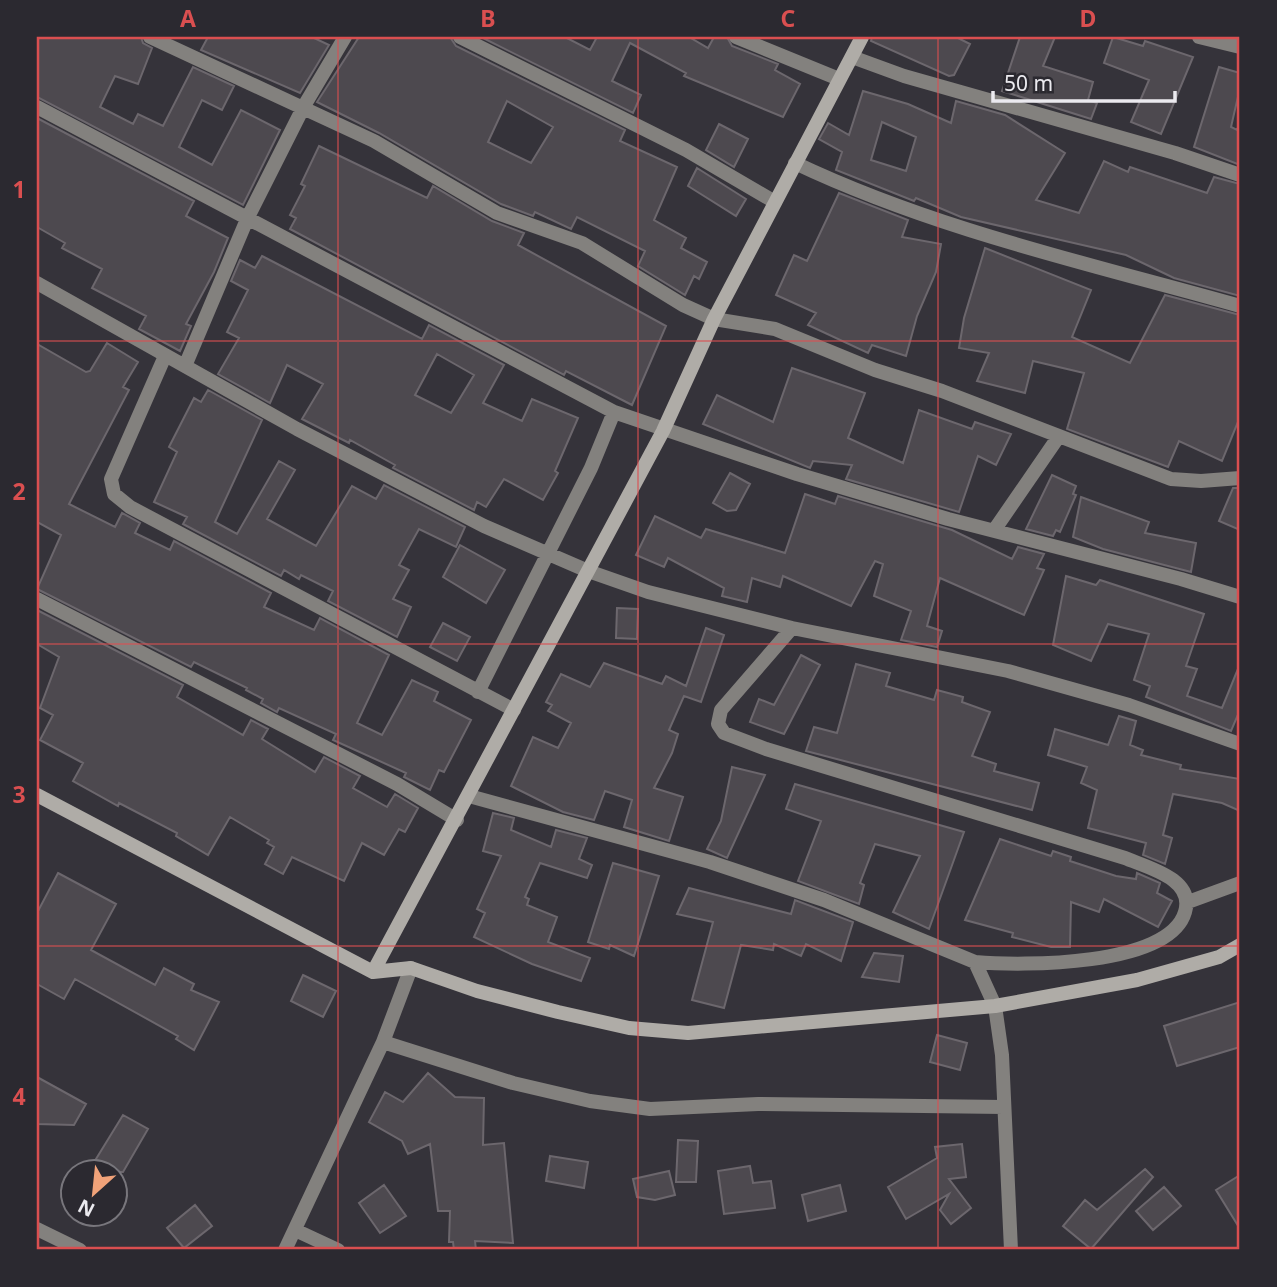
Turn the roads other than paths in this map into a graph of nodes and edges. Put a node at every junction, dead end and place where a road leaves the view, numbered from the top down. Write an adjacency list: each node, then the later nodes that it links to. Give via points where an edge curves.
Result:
1 (150, 37): 10 (street)
2 (345, 37): 10 (street)
3 (460, 37): 14 (street, via 686,150)
4 (736, 37): 9 (street)
5 (862, 37): 8 (street)
6 (1199, 37): 7 (street)
7 (1240, 47)
8 (852, 57): 9 (street); 13 (street)
9 (839, 79): 12 (street)
10 (304, 106): 15 (street); 18 (street, via 497,212 582,243 682,305)
11 (37, 107): 15 (street)
12 (795, 163): 14 (street); 17 (street, via 870,197 987,235)
13 (1240, 175)
14 (775, 202): 18 (street)
15 (248, 217): 20 (street); 21 (street)
16 (37, 283): 19 (street)
17 (1240, 306)
18 (714, 319): 22 (street); 23 (street, via 775,329)
19 (165, 356): 20 (street); 31 (street, via 111,479 114,494 130,507)
20 (185, 366): 26 (street, via 297,429)
21 (614, 412): 22 (street); 26 (street, via 591,468)
22 (663, 431): 25 (street, via 948,519); 27 (street)
23 (1059, 436): 24 (street, via 1171,479); 25 (street)
24 (1240, 478)
25 (995, 529): 28 (street)
26 (545, 555): 27 (street); 31 (street)
27 (588, 571): 30 (street, via 648,592); 32 (street)
28 (1240, 597)
29 (37, 598): 36 (street, via 397,784)
30 (792, 628): 33 (street, via 1008,671 1129,705); 38 (street, via 721,710 718,724 724,733 766,750 1125,858 1174,881 1184,888)
31 (478, 692): 32 (street)
32 (514, 710): 35 (street)
33 (1240, 744)
34 (37, 795): 42 (street)
35 (469, 796): 36 (street); 40 (street, via 710,862 824,900)
36 (457, 820): 42 (street)
37 (1240, 884): 38 (street)
38 (1188, 902): 40 (street, via 1183,919 1161,939 1128,953 1069,963)
39 (1240, 944): 43 (street, via 1219,957 1137,980)
40 (975, 962): 43 (street)
41 (411, 968): 42 (street); 43 (street, via 558,1012 629,1028 688,1033); 44 (street)
42 (373, 972)
43 (995, 1006): 45 (street)
44 (383, 1042): 45 (street, via 513,1083 650,1109 758,1104); 47 (street)
45 (1004, 1107): 51 (street)
46 (37, 1228): 48 (street)
47 (295, 1230): 49 (street); 50 (street)
48 (80, 1250)
49 (285, 1250)
50 (338, 1250)
51 (1011, 1250)

